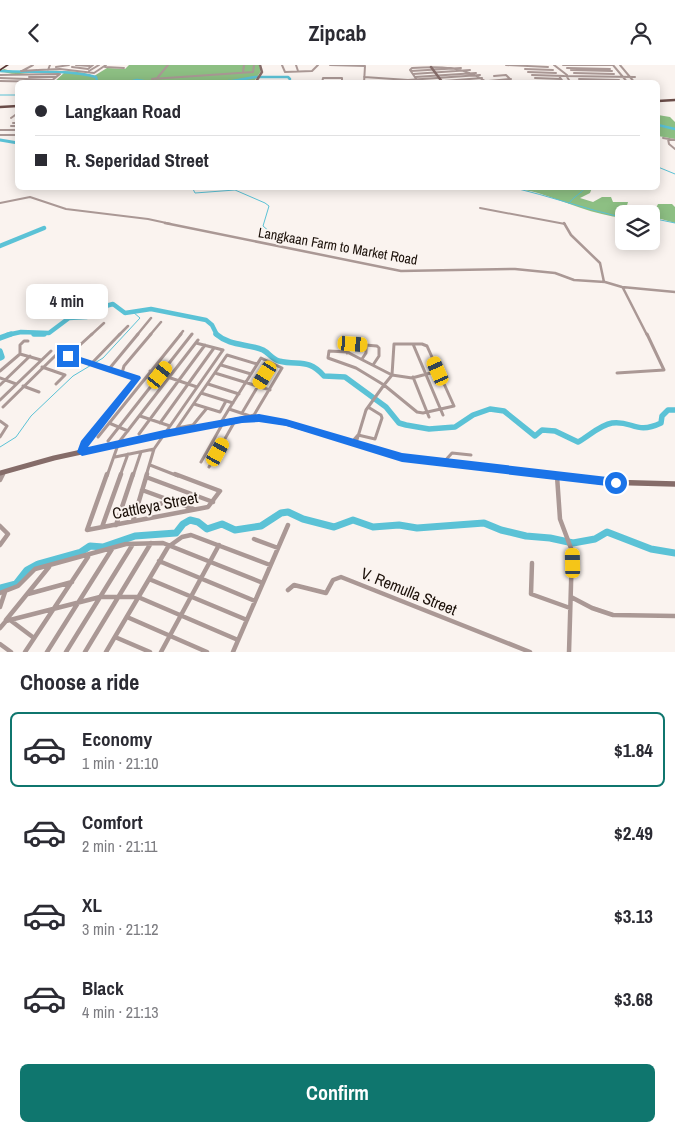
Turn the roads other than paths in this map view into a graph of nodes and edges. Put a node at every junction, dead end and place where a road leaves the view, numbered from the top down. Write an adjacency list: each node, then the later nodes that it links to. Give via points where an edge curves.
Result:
1 (32, 65): 38 (street); 38 (street, via 22,71)
2 (50, 65): 39 (street)
3 (62, 65): 4 (street); 29 (street)
4 (69, 65)
5 (76, 65): 25 (street); 30 (street)
6 (99, 65): 47 (street)
7 (118, 65): 31 (street)
8 (168, 65): 91 (street)
9 (244, 65): 48 (street)
10 (254, 65): 48 (street, via 254,72)
11 (261, 65): 92 (street, via 264,70)
12 (282, 65): 43 (street, via 285,72)
13 (296, 65): 43 (street)
14 (318, 65): 43 (street, via 312,71)
15 (330, 65): 16 (street)
16 (365, 65): 73 (street)
17 (456, 65): 34 (street); 44 (street)
18 (506, 65): 28 (street)
19 (545, 65): 33 (street)
20 (554, 65): 66 (street)
21 (562, 65): 22 (street); 35 (street)
22 (606, 65): 23 (street); 45 (street)
23 (612, 65): 76 (street)
24 (620, 65): 77 (street)
25 (92, 66): 30 (street, via 88,69)
26 (105, 66): 27 (street); 47 (street, via 96,73)
27 (111, 66): 31 (street)
28 (521, 66): 33 (street); 37 (street)
29 (56, 67): 36 (street); 39 (street)
30 (72, 67): 36 (street)
31 (116, 67): 32 (street)
32 (124, 67)
33 (548, 67): 41 (street)
34 (464, 68): 40 (street); 44 (street)
35 (567, 68): 42 (street); 45 (street)
36 (68, 69): 47 (street)
37 (525, 69): 41 (street); 49 (street)
38 (37, 70): 39 (street)
39 (48, 70)
40 (473, 70): 44 (street); 52 (street)
41 (553, 70): 53 (street)
42 (571, 70): 45 (street); 54 (street)
43 (298, 71)
44 (434, 71): 52 (street); 56 (street); 56 (street, via 412,70); 74 (street); 98 (street)
45 (612, 71): 54 (street); 75 (street)
46 (2, 72): 57 (street); 79 (street); 89 (street)
47 (87, 72)
48 (243, 72): 91 (street)
49 (528, 72): 53 (street); 64 (street)
50 (7, 73): 57 (street)
51 (52, 73): 55 (street); 70 (street); 71 (street); 72 (street, via 59,73)
52 (477, 73): 63 (street)
53 (556, 73): 65 (street)
54 (574, 73): 67 (street)
55 (44, 74): 62 (street); 69 (street)
56 (413, 74): 74 (street)
57 (5, 75): 58 (street)
58 (10, 75): 59 (street); 79 (street)
59 (15, 75): 60 (street); 81 (street)
60 (20, 75): 61 (street); 82 (street)
61 (25, 75): 62 (street); 83 (street)
62 (32, 75): 68 (street)
63 (480, 75): 80 (street); 99 (street)
64 (532, 75): 65 (street); 86 (street)
65 (559, 76): 66 (street); 87 (street)
66 (568, 76): 67 (street); 102 (street)
67 (577, 76): 75 (street); 88 (street)
68 (29, 77): 69 (street); 84 (street)
69 (40, 77): 70 (street)
70 (45, 77): 71 (street)
71 (50, 77): 72 (street)
72 (56, 77): 90 (street)
73 (364, 77): 85 (street)
74 (415, 77): 97 (street)
75 (616, 77): 76 (street); 104 (street)
76 (624, 77): 77 (street); 105 (street)
77 (631, 77): 78 (street); 106 (street)
78 (635, 77)
79 (5, 78): 81 (street)
80 (482, 78): 100 (street)
81 (10, 79): 82 (street)
82 (15, 79): 83 (street)
83 (20, 79): 84 (street)
84 (26, 79): 90 (street)
85 (382, 79): 95 (street)
86 (535, 79): 87 (street)
87 (561, 79)
88 (579, 79): 103 (street)
89 (22, 80)
90 (53, 80)
91 (154, 80)
92 (258, 80)
93 (323, 80): 94 (street)
94 (342, 80)
95 (390, 80)
96 (408, 80): 97 (street)
97 (417, 80)
98 (441, 80)
99 (448, 80)
100 (455, 80)
101 (498, 80): 101 (street, via 504,80 511,79 506,75 494,76)
102 (570, 80)
103 (599, 80)
104 (618, 80)
105 (626, 80)
106 (633, 80)
107 (660, 101): 108 (main road)
108 (675, 101)
109 (15, 105): 110 (main road)
110 (0, 107)
111 (15, 126): 112 (street)
112 (11, 127)
113 (0, 130): 114 (street)
114 (15, 131)
115 (0, 135): 116 (street)
116 (15, 135)
117 (663, 138): 118 (street)
118 (668, 140): 119 (street); 120 (street)
119 (674, 141): 120 (street)
120 (675, 148)
121 (0, 203): 123 (street, Langkaan Farm to Market Road, via 30,197 71,210 148,219 401,271 515,269)
122 (480, 208): 123 (street, via 564,223 570,235 599,262)
123 (605, 282): 124 (street, Langkaan Farm to Market Road)
124 (622, 287): 125 (street, Langkaan Farm to Market Road); 156 (street, via 664,370)
125 (675, 292)
126 (151, 318): 150 (street)
127 (161, 322): 154 (street, via 124,366)
128 (104, 323): 141 (street)
129 (128, 326): 144 (street)
130 (183, 331): 152 (street)
131 (192, 334): 159 (street)
132 (28, 341): 139 (street, via 20,345)
133 (412, 344): 153 (street, via 426,346); 158 (street); 160 (street, via 393,345)
134 (205, 345): 136 (street); 161 (street, via 197,341); 165 (street)
135 (366, 345): 138 (street, via 353,344); 142 (street); 148 (street, via 380,348 379,358)
136 (214, 347): 166 (street); 174 (street, via 223,350)
137 (51, 351): 143 (street)
138 (347, 353): 142 (street); 173 (street, via 330,350 328,357 356,368)
139 (20, 354): 140 (street); 151 (street)
140 (30, 356): 143 (street); 164 (street)
141 (68, 356): 144 (street); 149 (street, via 57,354)
142 (362, 359): 148 (street)
143 (41, 360): 168 (street)
144 (92, 363): 150 (street)
145 (257, 364): 146 (street, via 261,358); 147 (street, via 227,355); 157 (street)
146 (271, 364): 175 (street); 176 (street, via 282,368)
147 (221, 365): 155 (street); 157 (street)
148 (373, 365): 160 (street)
149 (42, 367): 169 (street, via 65,375); 172 (street)
150 (109, 369): 154 (street)
151 (0, 371)
152 (150, 371): 159 (street); 197 (street)
153 (438, 371): 158 (street); 188 (street, via 454,407)
154 (122, 373): 212 (street, via 137,379 84,444)
155 (215, 373): 167 (street); 170 (street)
156 (617, 373)
157 (251, 374): 167 (street)
158 (426, 374): 162 (street); 188 (street)
159 (160, 375): 161 (street); 200 (street)
160 (392, 375): 162 (street); 173 (street)
161 (169, 377): 165 (street); 192 (street)
162 (413, 377): 189 (street)
163 (0, 378): 164 (street)
164 (5, 380): 168 (street); 171 (street)
165 (178, 381): 166 (street); 194 (street)
166 (188, 383): 174 (street); 198 (street)
167 (246, 383): 175 (street); 179 (street)
168 (16, 384): 180 (street)
169 (56, 384)
170 (208, 384): 178 (street); 179 (street)
171 (0, 385)
172 (23, 386): 177 (street); 184 (street)
173 (385, 386): 185 (street); 189 (street, via 415,411)
174 (198, 387): 201 (street)
175 (258, 387): 176 (street); 190 (street)
176 (270, 390): 190 (street, via 254,415)
177 (39, 393)
178 (201, 393): 181 (street); 183 (street)
179 (239, 394): 182 (street)
180 (0, 400)
181 (226, 401): 182 (street); 186 (street, via 220,412)
182 (233, 403): 187 (street)
183 (194, 404): 186 (street); 186 (street, via 177,428 193,425)
184 (2, 407)
185 (368, 407): 205 (street); 205 (street, via 381,415 380,427 374,439)
186 (207, 408)
187 (229, 409): 190 (street); 199 (street)
188 (441, 409): 189 (street); 191 (street)
189 (427, 412): 193 (street)
190 (242, 413)
191 (443, 415)
192 (140, 416): 194 (street); 202 (street)
193 (429, 417)
194 (150, 419): 198 (street); 203 (street)
195 (0, 421): 206 (street, via 7,426)
196 (235, 421): 199 (street); 209 (street, via 259,418); 220 (street)
197 (109, 423): 200 (street); 207 (street)
198 (160, 423): 201 (street)
199 (222, 424): 204 (street); 217 (street)
200 (119, 427): 202 (street); 208 (street)
201 (170, 427): 204 (street)
202 (128, 431): 210 (street)
203 (139, 434)
204 (164, 434): 210 (street); 211 (street)
205 (358, 435): 209 (street)
206 (0, 437)
207 (98, 437)
208 (108, 441)
209 (354, 442): 218 (street, via 402,457)
210 (118, 444): 212 (street); 216 (street)
211 (154, 449): 213 (street); 219 (street)
212 (82, 452): 221 (street)
213 (141, 452): 214 (street); 232 (street)
214 (128, 454): 216 (street); 235 (street)
215 (471, 455): 218 (street, via 452,453)
216 (115, 457): 235 (street, Cattleya Street, via 87,530)
217 (201, 461)
218 (443, 463): 222 (street)
219 (150, 465): 223 (street); 228 (street, Cattleya Street, via 220,491)
220 (209, 467)
221 (2, 473): 224 (street)
222 (557, 476): 225 (street); 261 (street, via 560,519 571,547)
223 (146, 477): 226 (street); 228 (street)
224 (0, 480)
225 (675, 484)
226 (142, 490): 227 (street); 229 (street)
227 (174, 501): 229 (street); 230 (street)
228 (214, 502): 230 (street, Cattleya Street, via 208,507)
229 (136, 509): 231 (street)
230 (195, 509): 231 (street, Cattleya Street)
231 (133, 521): 232 (street, Cattleya Street)
232 (116, 525): 235 (street, Cattleya Street)
233 (288, 525): 243 (street)
234 (0, 526): 239 (street, via 8,534)
235 (102, 528)
236 (254, 539): 243 (street)
237 (133, 543): 238 (street); 242 (street); 258 (street)
238 (151, 543): 240 (street); 257 (street)
239 (0, 545)
240 (170, 545): 241 (street, via 191,535); 245 (street); 246 (street)
241 (219, 545): 246 (street); 248 (street)
242 (113, 548): 244 (street); 263 (street)
243 (278, 548): 248 (street)
244 (89, 555): 249 (street); 252 (street)
245 (159, 561): 250 (street); 251 (street)
246 (210, 561): 251 (street); 253 (street)
247 (532, 563): 265 (street, via 531,594)
248 (270, 565): 253 (street)
249 (49, 566): 255 (street, via 34,569 18,586); 256 (street)
250 (149, 579): 259 (street); 260 (street)
251 (201, 579): 260 (street); 262 (street)
252 (72, 582): 256 (street); 266 (street)
253 (263, 583): 262 (street)
254 (288, 590): 288 (street, V. Remulla Street, via 294,585 322,594 326,593 333,580 341,577)
255 (3, 593): 264 (street)
256 (27, 594): 271 (street)
257 (120, 596): 258 (street); 259 (street); 282 (street)
258 (100, 597): 263 (street); 281 (street)
259 (138, 597): 267 (street); 269 (street)
260 (192, 597): 267 (street); 270 (street)
261 (571, 597): 265 (street); 268 (street, via 613,615)
262 (255, 601): 270 (street)
263 (78, 603): 266 (street); 280 (street)
264 (0, 607)
265 (570, 608): 289 (street)
266 (54, 609): 271 (street); 275 (street)
267 (182, 616): 273 (street); 276 (street)
268 (675, 616)
269 (127, 617): 273 (street); 274 (street)
270 (247, 620): 276 (street)
271 (8, 621): 272 (street); 275 (street)
272 (0, 628)
273 (171, 635): 285 (street); 286 (street)
274 (115, 637): 283 (street); 284 (street)
275 (34, 638): 279 (street)
276 (238, 640): 287 (street)
277 (0, 644): 278 (street)
278 (10, 652)
279 (25, 652)
280 (46, 652)
281 (66, 652)
282 (85, 652)
283 (106, 652)
284 (150, 652)
285 (161, 652)
286 (207, 652)
287 (233, 652)
288 (530, 652)
289 (569, 652)

